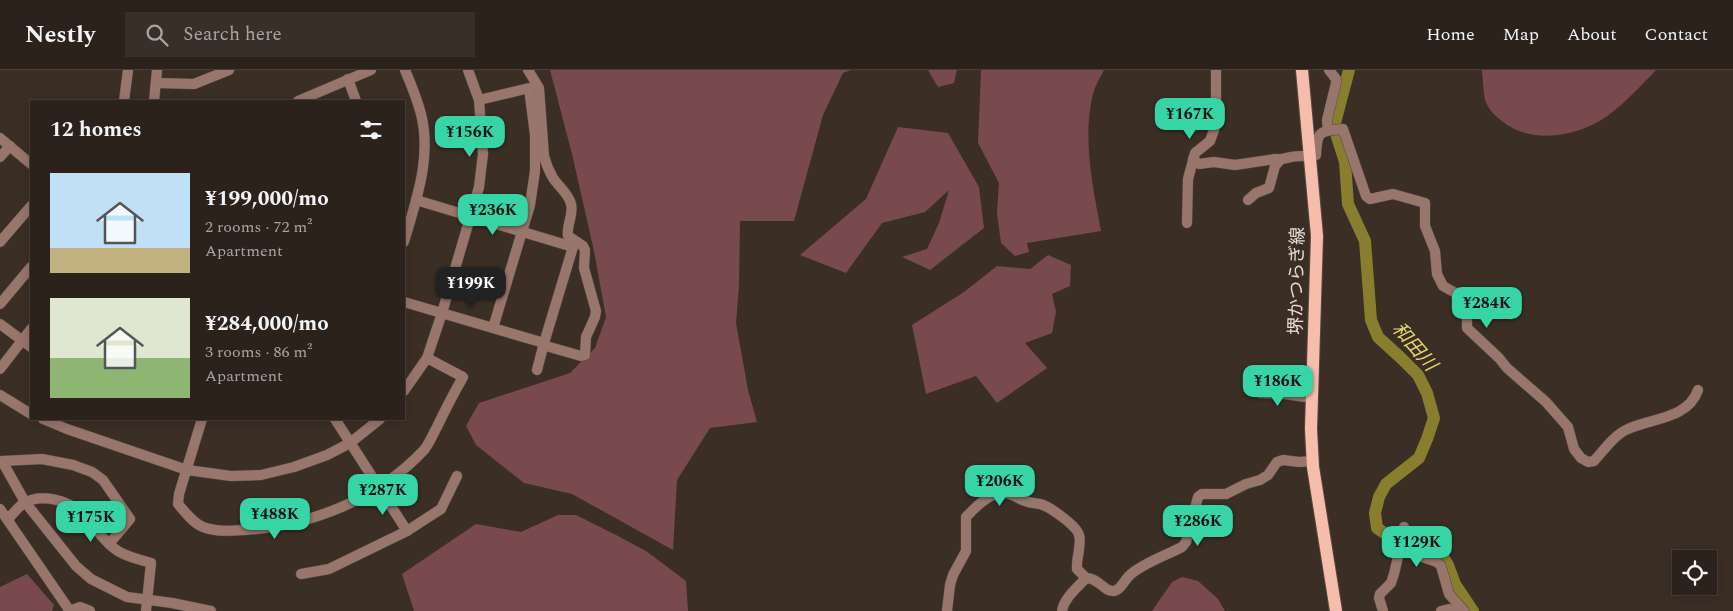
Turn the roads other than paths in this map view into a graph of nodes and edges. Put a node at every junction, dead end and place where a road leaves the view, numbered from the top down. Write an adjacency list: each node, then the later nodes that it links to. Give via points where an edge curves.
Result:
1 (128, 70): 13 (street)
2 (157, 70): 12 (street)
3 (229, 70): 12 (street, via 194,84)
4 (370, 70): 11 (street)
5 (405, 70): 26 (street, via 421,114 425,139)
6 (468, 70): 17 (street)
7 (528, 70): 40 (street, via 539,88 546,165 570,199 568,236 585,250 584,268 596,311 586,337 585,355)
8 (1216, 70): 23 (street, via 1213,137)
9 (1302, 70): 21 (main road, 堺かつらぎ線)
10 (1329, 70): 18 (street, via 1336,83)
11 (348, 80): 15 (street); 16 (street)
12 (156, 83): 14 (street)
13 (124, 100)
14 (154, 100)
15 (300, 100)
16 (356, 100)
17 (479, 100): 29 (street, via 483,154); 31 (street, via 529,88 536,135 535,170)
18 (1328, 130): 21 (street, via 1317,138 1316,155); 47 (street, via 1343,129 1366,196 1370,199 1393,194 1425,203 1425,226 1435,251 1437,274 1443,286 1464,300 1467,328 1541,397 1568,427 1570,440 1581,458 1594,461 1629,428 1679,412 1691,404)
19 (0, 138): 20 (street)
20 (10, 146): 22 (street); 25 (street)
21 (1310, 156): 24 (street); 49 (main road, 堺かつらぎ線, via 1316,236)
22 (0, 157)
23 (1193, 158): 24 (street, via 1199,164 1235,165); 30 (street, via 1188,179)
24 (1280, 160): 27 (street, via 1274,166 1269,188)
25 (30, 163)
26 (416, 200): 29 (street); 32 (street)
27 (1248, 200)
28 (30, 207): 33 (street)
29 (471, 217): 31 (street); 37 (street)
30 (1187, 223)
31 (522, 231): 39 (street); 40 (street, via 573,247)
32 (405, 238)
33 (0, 242)
34 (30, 268): 36 (street)
35 (405, 302): 37 (street)
36 (0, 304)
37 (442, 313): 39 (street); 42 (street)
38 (0, 324): 41 (street)
39 (493, 328): 40 (street)
40 (544, 343): 44 (street)
41 (27, 345): 43 (street)
42 (426, 358): 45 (street); 59 (street, via 463,376 425,448)
43 (0, 369)
44 (538, 370)
45 (405, 390)
46 (1255, 390): 49 (street)
47 (1698, 390)
48 (0, 395): 50 (street)
49 (1312, 398): 56 (main road, 堺かつらぎ線)
50 (30, 413)
51 (45, 420): 57 (street)
52 (202, 420): 57 (street)
53 (336, 420): 55 (street)
54 (379, 420): 55 (street)
55 (350, 442): 57 (street, via 327,455 260,475 231,476); 59 (street)
56 (1312, 461): 68 (street, via 1283,460 1260,480 1226,494 1202,494 1198,497 1182,547 1139,568 1118,589 1107,589 1092,578); 75 (main road, 堺かつらぎ線)
57 (187, 470): 59 (street, via 178,504 202,527 224,531 300,522)
58 (457, 476): 64 (street, via 441,509)
59 (380, 488): 64 (street)
60 (25, 502): 62 (street); 65 (street, via 52,498 68,503 82,513); 65 (street, via 2,462 42,458 92,472 103,480 130,519); 69 (street, via 76,566 91,579)
61 (0, 509): 62 (street)
62 (8, 519): 70 (street)
63 (1404, 527): 66 (street, via 1396,548)
64 (407, 531): 67 (street, via 329,569)
65 (109, 544): 69 (street, via 126,556 150,563)
66 (1400, 548): 76 (street, via 1391,583 1380,594); 79 (street, via 1437,562 1449,594)
67 (301, 574)
68 (1086, 578): 73 (street, via 1077,569 1080,535 1076,529 1041,504 1004,493 985,499 966,517 966,552 950,584); 74 (street, via 1063,604)
69 (147, 606): 72 (street, via 172,603)
70 (70, 611): 71 (street, via 80,607)
71 (90, 611)
72 (211, 611)
73 (947, 611)
74 (1062, 611)
75 (1336, 611)
76 (1383, 611)
77 (1441, 611): 78 (street)
78 (1453, 611)
79 (1464, 611)

